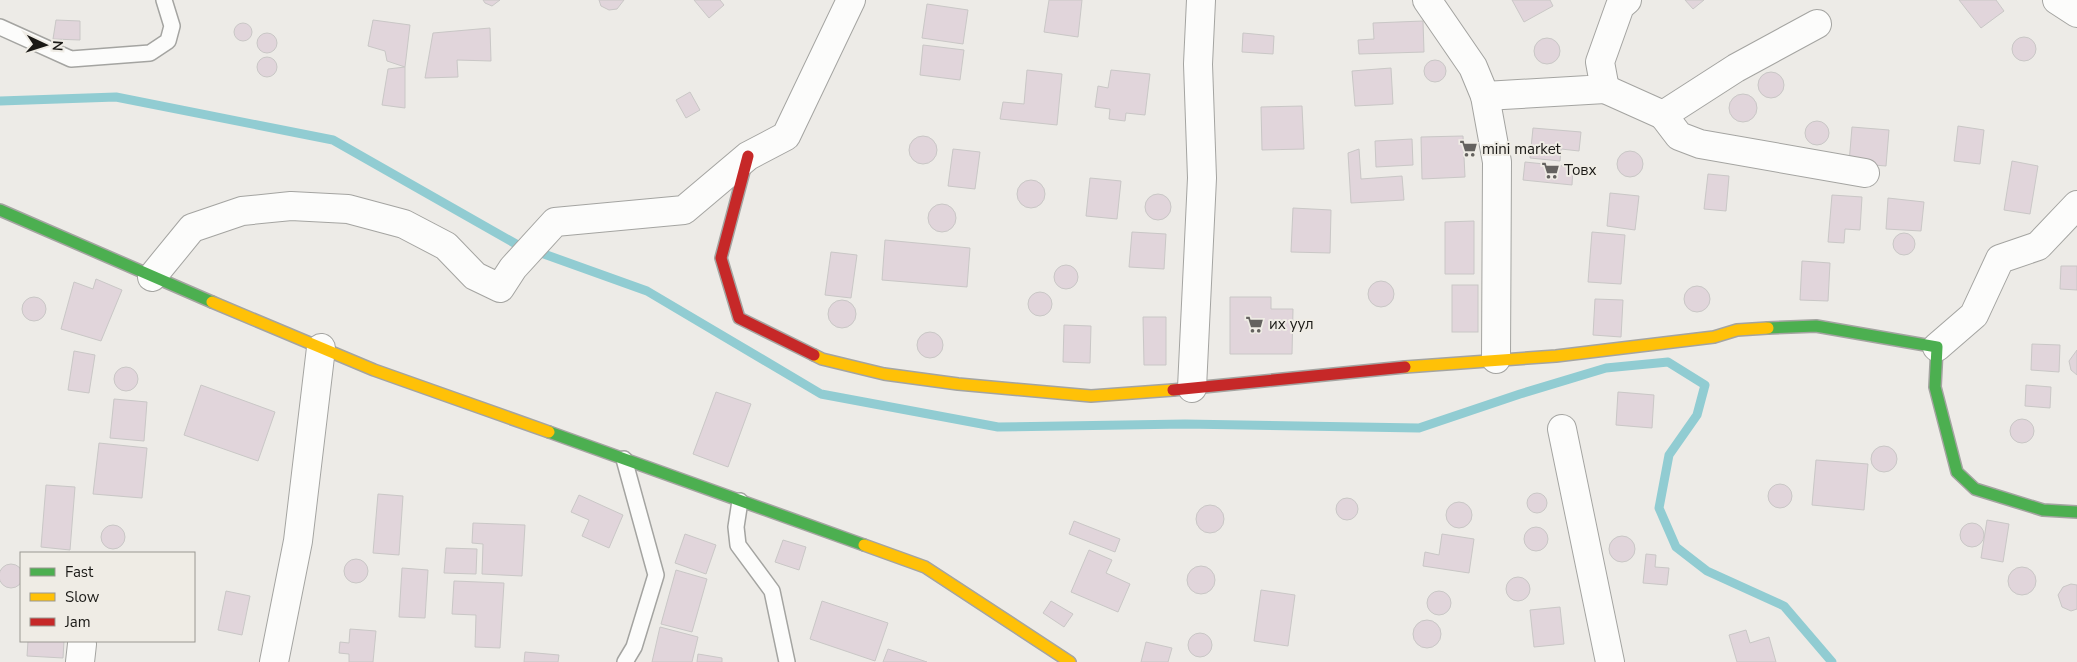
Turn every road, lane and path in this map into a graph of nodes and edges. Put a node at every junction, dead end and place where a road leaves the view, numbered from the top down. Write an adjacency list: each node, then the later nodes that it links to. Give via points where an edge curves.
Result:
1 (164, 0): 9 (lane, via 172,26 168,41 150,53 71,59)
2 (852, 0): 13 (street, via 786,136)
3 (1201, 0): 21 (street, via 1198,64 1202,178)
4 (1427, 0): 11 (street, via 1473,67)
5 (1627, 0): 10 (street, via 1620,6 1600,62)
6 (2057, 0): 7 (street)
7 (2077, 13)
8 (1817, 24): 12 (street, via 1736,68)
9 (0, 26)
10 (1605, 89): 11 (street); 12 (street)
11 (1484, 96): 20 (street, via 1496,162)
12 (1663, 115): 14 (street, via 1679,136 1700,144)
13 (748, 156): 17 (street, via 684,210 554,222 513,268 500,288 475,276 446,246 404,224 348,209 291,206 242,211 192,228); 21 (street, via 721,258 739,318 822,359 884,374 1091,396)
14 (1865, 173)
15 (2077, 205): 19 (street, via 2038,246 2000,259 1974,315)
16 (0, 210): 17 (street)
17 (152, 277): 18 (street)
18 (321, 348): 23 (street); 26 (street, via 298,541)
19 (1938, 348): 20 (street, via 1816,326 1737,330 1714,337 1565,355); 25 (street, via 1935,386 1957,472 1975,488 2043,510)
20 (1496, 359): 21 (street)
21 (1192, 388)
22 (1562, 429): 30 (street)
23 (624, 459): 24 (street); 27 (lane, via 656,575 634,647)
24 (740, 501): 28 (lane, via 736,527 738,545 772,591); 29 (street, via 924,568)
25 (2077, 512)
26 (274, 662)
27 (625, 662)
28 (787, 662)
29 (1070, 662)
30 (1610, 662)

